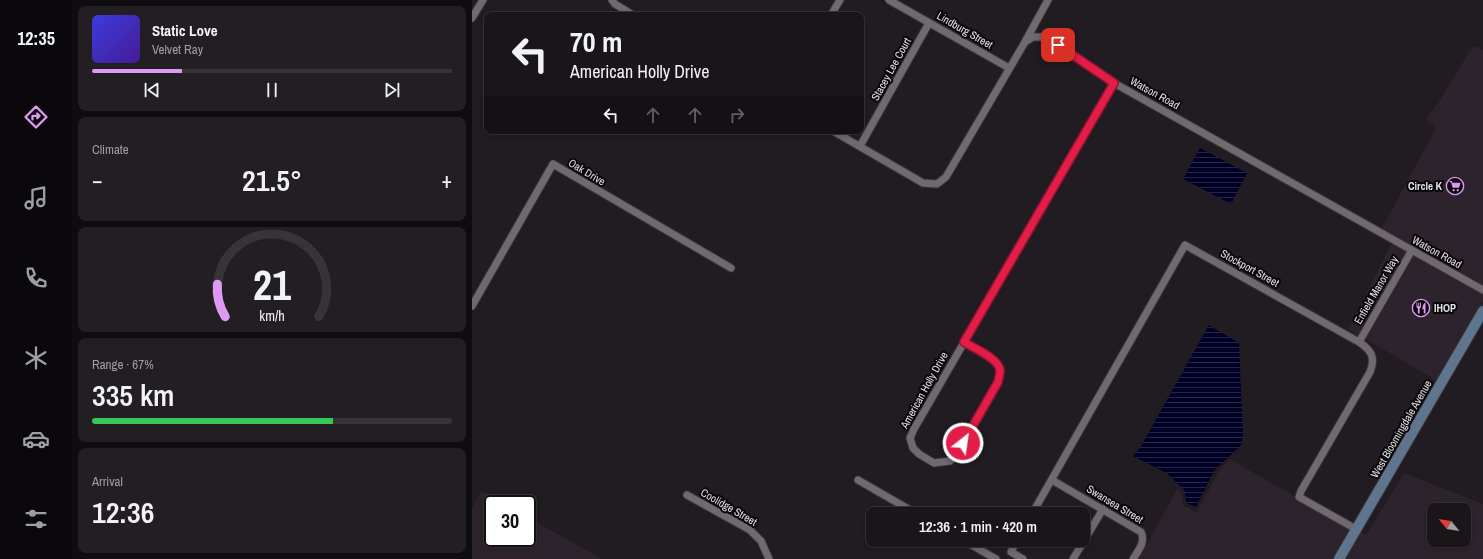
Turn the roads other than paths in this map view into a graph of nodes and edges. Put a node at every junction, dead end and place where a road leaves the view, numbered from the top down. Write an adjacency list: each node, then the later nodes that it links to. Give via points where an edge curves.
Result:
1 (482, 0): 8 (street)
2 (612, 0): 6 (street)
3 (840, 0): 7 (street)
4 (889, 0): 9 (street, Lindburg Street)
5 (1048, 0): 10 (street)
6 (629, 12)
7 (833, 12)
8 (472, 18)
9 (929, 23): 11 (street, Lindburg Street); 14 (street, Stacey Lee Court)
10 (1025, 42): 11 (street); 12 (street, Watson Road, via 1033,37 1044,38)
11 (1009, 68): 14 (street, via 946,177 937,184 923,183)
12 (1114, 83): 15 (street, Watson Road); 20 (street, American Holly Drive)
13 (838, 134): 14 (street)
14 (860, 146)
15 (1412, 250): 17 (street, Watson Road); 21 (street, Enfield Manor Way)
16 (731, 268): 18 (street, Oak Drive, via 553,164)
17 (1483, 290)
18 (472, 306)
19 (1483, 311): 28 (main road, West Bloomingdale Avenue)
20 (964, 342): 20 (street, American Holly Drive, via 910,438 913,448 934,463 950,461 956,455 998,382 1000,368 995,361)
21 (1359, 342): 23 (street, Stockport Street, via 1185,245); 28 (street, Stockport Street, via 1370,350 1372,366 1299,497)
22 (858, 480): 25 (street)
23 (1052, 480): 26 (street, Stockport Street); 27 (street, Swansea Street)
24 (687, 495): 31 (street, Coolidge Street, via 750,530 761,541)
25 (906, 507)
26 (1036, 507)
27 (1102, 509): 34 (street); 35 (street, Swansea Street, via 1141,532 1143,540)
28 (1356, 529): 36 (main road, West Bloomingdale Avenue)
29 (975, 547): 32 (street)
30 (1014, 547): 33 (street, via 1011,552)
31 (769, 559)
32 (996, 559)
33 (1023, 559)
34 (1073, 559)
35 (1133, 559)
36 (1339, 559)

